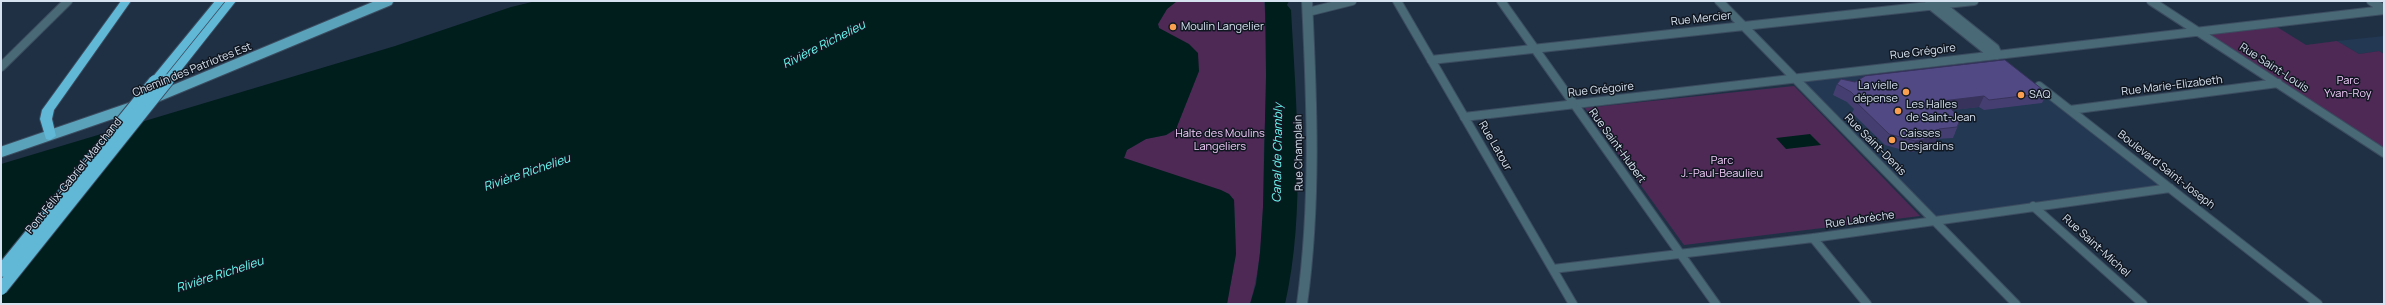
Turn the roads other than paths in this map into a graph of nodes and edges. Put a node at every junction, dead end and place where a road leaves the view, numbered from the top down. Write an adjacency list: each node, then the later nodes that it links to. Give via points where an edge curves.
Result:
1 (68, 1): 24 (street)
2 (126, 1): 31 (highway, via 48,110 46,120)
3 (220, 1): 40 (highway, Pont Félix-Gabriel-Marchand, bridge)
4 (232, 1): 41 (highway, Pont Félix-Gabriel-Marchand, bridge)
5 (388, 1): 31 (main road, Chemin des Patriotes Est, via 146,102)
6 (1307, 1): 17 (street, Rue Champlain)
7 (1352, 1): 17 (street)
8 (1397, 1): 22 (street, Rue Latour)
9 (1501, 1): 10 (street); 20 (street, Rue Saint-Hubert)
10 (1510, 1)
11 (1719, 1): 18 (street, Rue Saint-Denis)
12 (1974, 1): 15 (street, Rue Mercier)
13 (2151, 1): 19 (street, Rue Saint-Louis)
14 (2370, 1): 16 (street)
15 (1933, 3): 18 (street, Rue Mercier); 21 (street, via 1985,49)
16 (2384, 9): 19 (street, Rue Grégoire)
17 (1308, 12): 42 (street, Rue Champlain, via 1311,235)
18 (1743, 26): 20 (street, Rue Mercier); 25 (street, Rue Saint-Denis)
19 (2198, 32): 21 (street, Rue Grégoire); 27 (street, Rue Saint-Louis)
20 (1534, 48): 22 (street, Rue Mercier); 28 (street, Rue Saint-Hubert)
21 (1998, 55): 23 (street); 25 (street, Rue Grégoire)
22 (1431, 60): 30 (street, Rue Latour)
23 (2010, 64)
24 (1, 67)
25 (1794, 78): 28 (street, Rue Grégoire); 36 (street, Rue Saint-Denis)
26 (2035, 83): 29 (street, Boulevard Saint-Joseph)
27 (2278, 83): 29 (street, Rue Marie-Elizabeth); 33 (street, Rue Saint-Louis)
28 (1574, 104): 30 (street, Rue Grégoire); 38 (street, Rue Saint-Hubert)
29 (2070, 110): 34 (street, Boulevard Saint-Joseph)
30 (1464, 117): 39 (street, Rue Latour)
31 (50, 136): 32 (main road, Chemin des Patriotes Est)
32 (1, 152)
33 (2384, 152)
34 (2170, 188): 35 (street, Rue Labrèche); 48 (street, Boulevard Saint-Joseph)
35 (2033, 206): 36 (street, Rue Labrèche); 47 (street, Rue Saint-Michel)
36 (1935, 220): 37 (street, Rue Labrèche); 46 (street, Rue Saint-Denis)
37 (1813, 238): 38 (street, Rue Labrèche); 45 (street)
38 (1682, 255): 39 (street, Rue Labrèche); 44 (street, Rue Saint-Hubert)
39 (1553, 269): 43 (street, Rue Latour)
40 (1, 271)
41 (1, 289)
42 (1302, 304)
43 (1573, 304)
44 (1716, 304)
45 (1867, 304)
46 (2016, 304)
47 (2143, 304)
48 (2318, 304)

